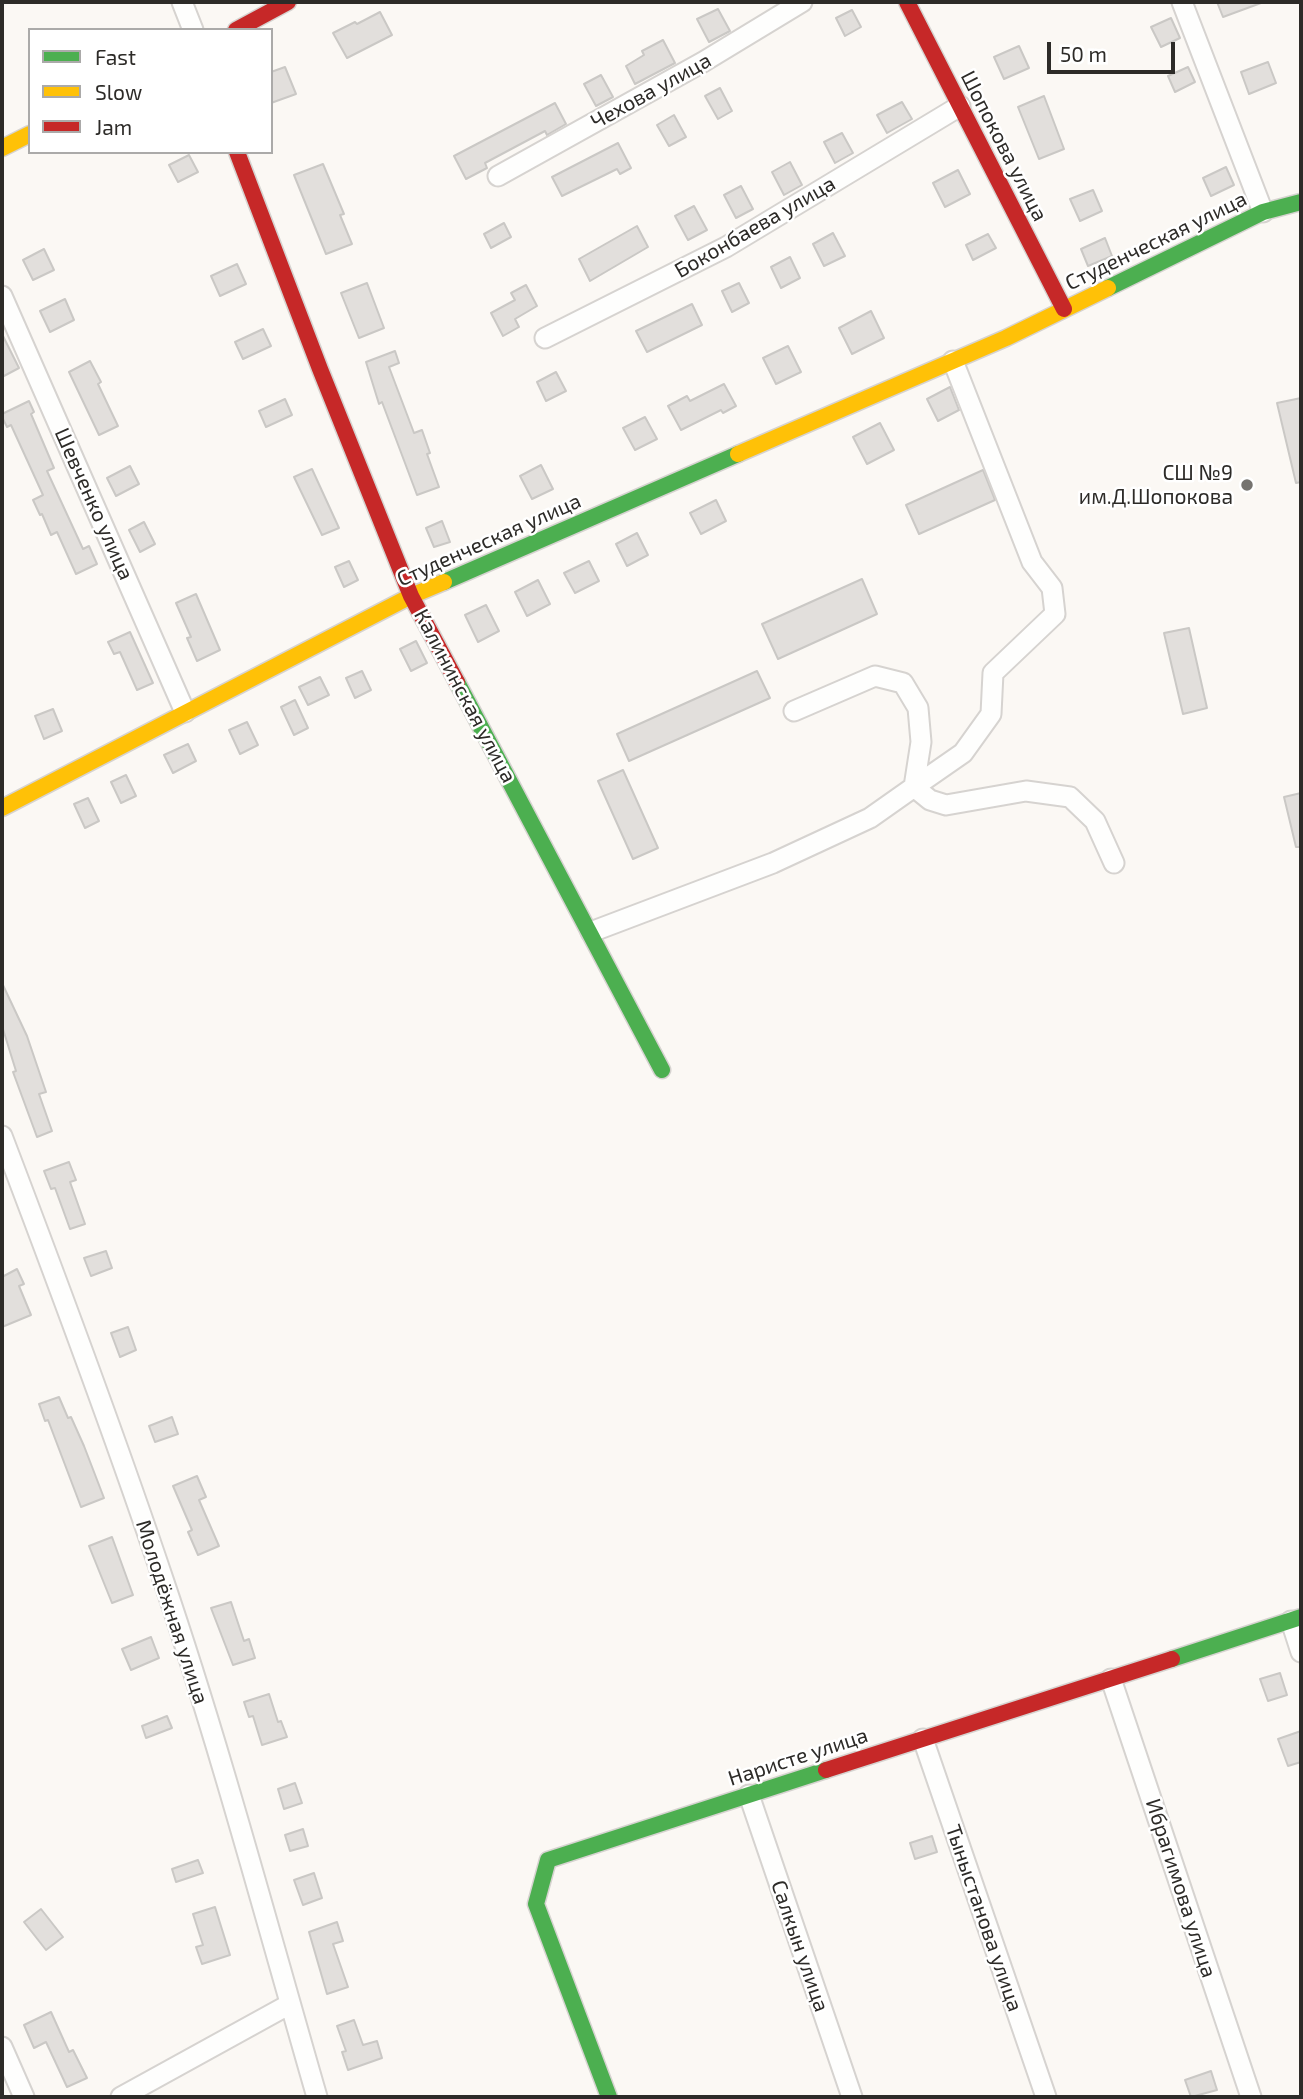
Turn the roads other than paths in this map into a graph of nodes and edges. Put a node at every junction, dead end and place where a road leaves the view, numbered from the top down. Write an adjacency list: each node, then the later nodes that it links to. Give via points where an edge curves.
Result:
1 (182, 2): 6 (street)
2 (288, 2): 7 (street)
3 (802, 2): 12 (street, Чехова улица)
4 (907, 2): 8 (street, Шопокова улица)
5 (1182, 2): 14 (street)
6 (192, 28)
7 (240, 28)
8 (960, 106): 16 (street, Шопокова улица); 17 (street, Боконбаева улица, via 726,247)
9 (28, 135): 10 (street)
10 (2, 148)
11 (238, 154): 19 (street, Калининская улица)
12 (498, 176)
13 (1301, 202): 14 (street, Студенческая улица)
14 (1263, 212): 16 (street, Студенческая улица)
15 (2, 296): 21 (street, Шевченко улица)
16 (1063, 309): 18 (street, Студенческая улица)
17 (545, 338)
18 (953, 361): 19 (street, Студенческая улица); 22 (street, via 1032,562 1052,588 1055,614 993,673 991,714 963,753)
19 (411, 596): 21 (street, Студенческая улица); 25 (street, Калининская улица)
20 (794, 711): 22 (street, via 875,676 903,683 918,708 921,742)
21 (185, 712): 23 (street, Студенческая улица)
22 (914, 787): 24 (street, via 946,805 1026,790 1070,797 1095,821); 25 (street, via 870,818 773,863)
23 (2, 808)
24 (1114, 863)
25 (591, 932): 26 (street, Калининская улица)
26 (662, 1070)
27 (2, 1136): 33 (street, Молодёжная улица, via 163,1580 234,1802)
28 (1296, 1619): 29 (street); 30 (street, Наристе улица)
29 (1301, 1652)
30 (1111, 1679): 31 (street, Наристе улица); 41 (street, Ибрагимова улица)
31 (923, 1739): 32 (street, Наристе улица); 40 (street, Тыныстанова улица)
32 (749, 1796): 38 (street, Наристе улица, via 548,1860 536,1904); 39 (street, Салкын улица)
33 (290, 2004): 36 (street); 37 (street, Молодёжная улица)
34 (2, 2047): 35 (street)
35 (24, 2097)
36 (121, 2097)
37 (317, 2097)
38 (609, 2097)
39 (852, 2097)
40 (1046, 2097)
41 (1251, 2097)

